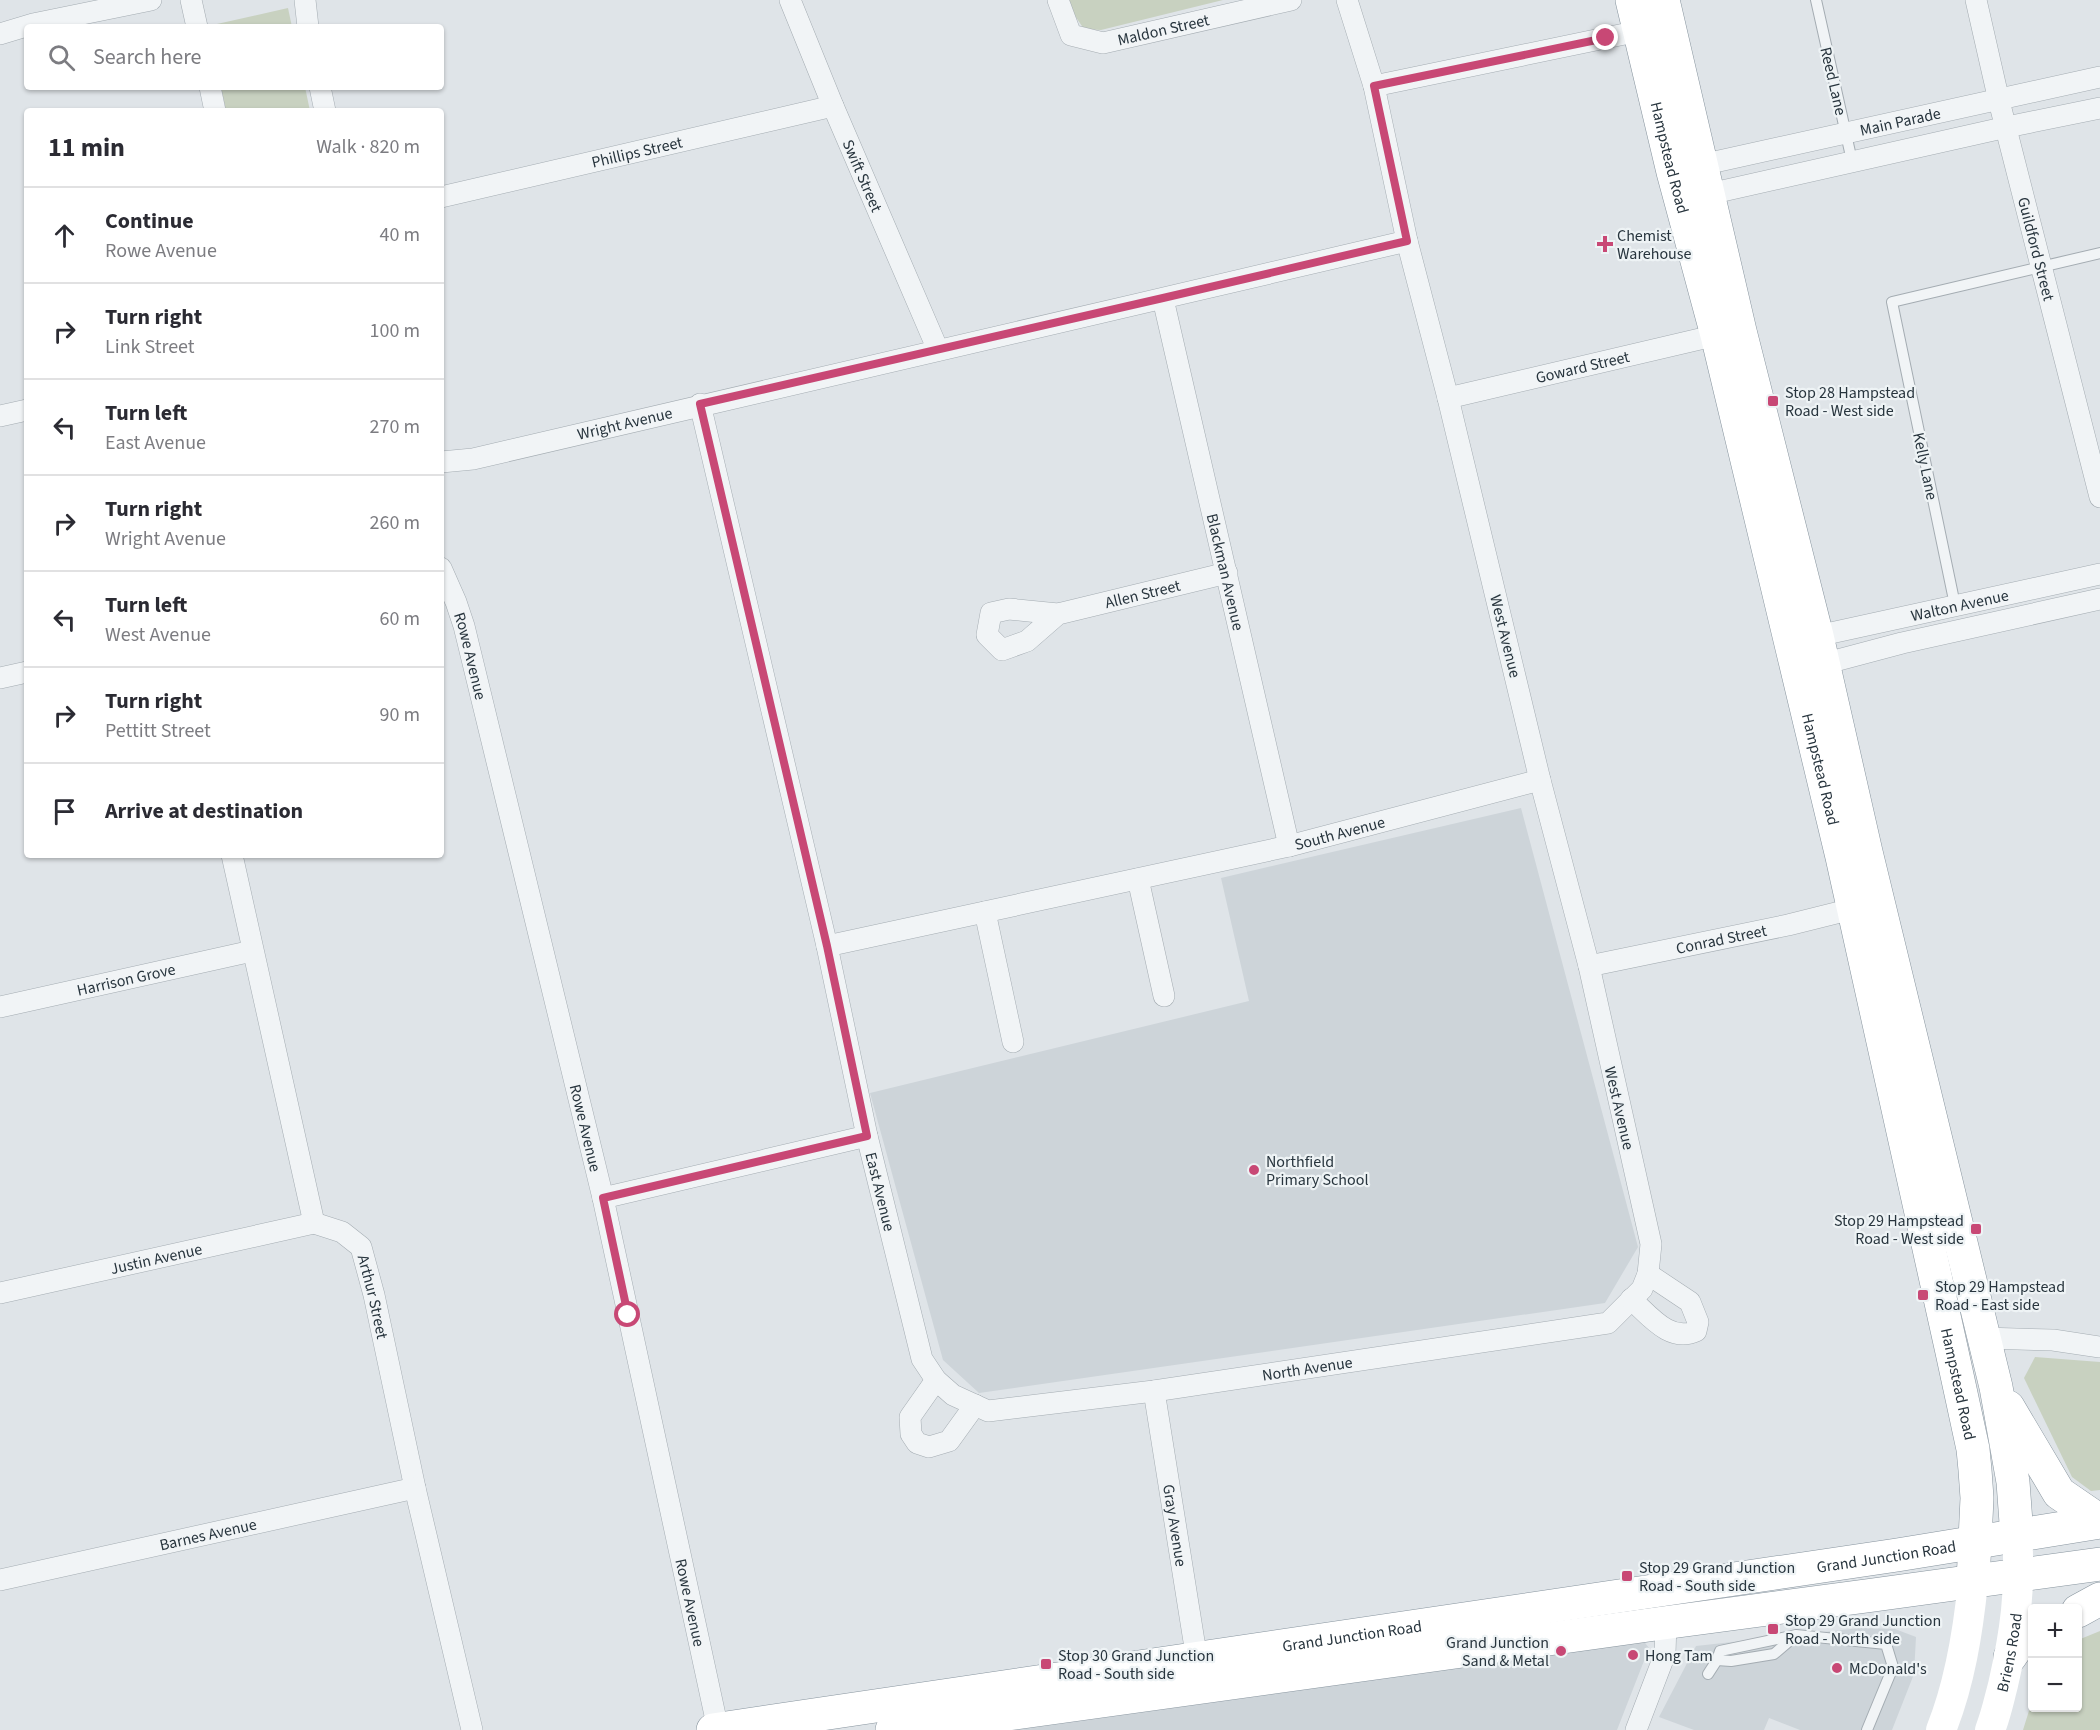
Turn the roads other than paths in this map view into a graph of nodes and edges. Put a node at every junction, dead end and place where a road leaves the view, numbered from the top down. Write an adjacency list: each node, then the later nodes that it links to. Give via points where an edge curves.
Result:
1 (151, 0): 13 (street)
2 (191, 0): 14 (street)
3 (294, 0): 11 (street)
4 (790, 0): 22 (street, Swift Street)
5 (1058, 0): 6 (street, Maldon Street, via 1071,35 1103,43)
6 (1291, 0)
7 (1347, 0): 18 (street, West Avenue)
8 (1632, 0): 12 (highway, Hampstead Road)
9 (1816, 0): 27 (lane, Reed Lane)
10 (1976, 0): 21 (street, Guildford Street)
11 (306, 15)
12 (1657, 19): 18 (street); 29 (highway, Hampstead Road)
13 (33, 24)
14 (196, 24)
15 (24, 27): 16 (street)
16 (0, 34)
17 (2100, 77): 21 (street, Main Parade)
18 (1374, 86): 31 (street, West Avenue)
19 (211, 90): 23 (street)
20 (321, 90): 24 (street)
21 (1999, 101): 26 (street, Guildford Street); 27 (street, Main Parade)
22 (832, 106): 30 (street, Phillips Street); 36 (street, Swift Street)
23 (214, 108)
24 (325, 108)
25 (2100, 108): 26 (street, Main Parade)
26 (2007, 127): 28 (street, Main Parade); 33 (street, Guildford Street)
27 (1846, 134): 28 (lane, Reed Lane); 29 (street, Main Parade)
28 (1852, 161): 29 (street, Main Parade)
29 (1691, 183): 35 (highway, Hampstead Road)
30 (444, 195)
31 (1407, 241): 34 (street, Wright Avenue); 37 (street, West Avenue)
32 (2100, 253): 33 (lane)
33 (2042, 266): 44 (street, Guildford Street); 49 (lane, Kelly Lane, via 1892,302)
34 (1163, 298): 36 (street, Wright Avenue); 45 (street, Blackman Avenue)
35 (1728, 333): 37 (street, Goward Street); 51 (highway, Hampstead Road)
36 (938, 350): 38 (street, Wright Avenue)
37 (1448, 398): 54 (street, West Avenue)
38 (700, 404): 41 (street, Wright Avenue); 60 (street, East Avenue)
39 (24, 411): 40 (street)
40 (0, 416)
41 (473, 459): 42 (street, Wright Avenue); 43 (street, Wright Avenue)
42 (444, 462)
43 (444, 472)
44 (2100, 497)
45 (1227, 573): 50 (street, Allen Street); 55 (street, Blackman Avenue)
46 (2100, 574): 49 (street, Walton Avenue)
47 (444, 579): 67 (street, Rowe Avenue, via 464,626)
48 (2100, 599): 51 (street, Walton Avenue, via 1911,641)
49 (1955, 604): 51 (street, Walton Avenue)
50 (1058, 614)
51 (1807, 653): 58 (highway, Hampstead Road)
52 (24, 673): 53 (street)
53 (0, 678)
54 (1540, 780): 55 (street, South Avenue); 62 (street, West Avenue)
55 (1289, 846): 57 (street, South Avenue)
56 (233, 858): 61 (street)
57 (1138, 879): 59 (street, South Avenue); 63 (street)
58 (1865, 906): 62 (street, Conrad Street); 71 (highway, Hampstead Road); 81 (highway, Hampstead Road, via 1972,1449 1977,1498)
59 (985, 912): 60 (street, South Avenue); 65 (street)
60 (827, 946): 66 (street, East Avenue)
61 (252, 951): 64 (street, Harrison Grove); 68 (street)
62 (1589, 966): 69 (street, West Avenue, via 1651,1244)
63 (1164, 996)
64 (0, 1007)
65 (1013, 1042)
66 (867, 1136): 67 (street); 73 (street, East Avenue, via 922,1359)
67 (603, 1198): 96 (street, Rowe Avenue)
68 (314, 1223): 70 (street, Justin Avenue); 78 (street, Arthur Street, via 342,1232 361,1247)
69 (1640, 1287): 69 (street, via 1690,1302 1698,1322 1696,1330 1686,1335 1670,1333); 75 (street, North Avenue, via 1608,1323)
70 (0, 1293)
71 (1983, 1338): 72 (street, via 2053,1340); 74 (highway, Hampstead Road)
72 (2100, 1347)
73 (936, 1380): 76 (street, East Avenue); 77 (street, via 910,1417 911,1434 917,1443 929,1447 949,1441)
74 (1996, 1387): 79 (highway, via 2059,1493); 80 (highway, Hampstead Road)
75 (1154, 1392): 77 (street, North Avenue, via 988,1412); 92 (street, Gray Avenue)
76 (953, 1395): 77 (street, North Avenue)
77 (975, 1405)
78 (415, 1488): 84 (street, Barnes Avenue); 95 (street, Arthur Street)
79 (2100, 1521): 80 (highway, Grand Junction Road)
80 (2018, 1536): 81 (highway, Grand Junction Road); 83 (main road, Briens Road)
81 (1975, 1543): 85 (highway, Hampstead Road); 86 (highway, Grand Junction Road)
82 (2100, 1564): 83 (highway, Grand Junction Road)
83 (2020, 1575): 85 (highway, Grand Junction Road); 91 (main road, Briens Road)
84 (0, 1580)
85 (1973, 1582): 89 (highway, Grand Junction Road); 99 (main road, via 1963,1654)
86 (1662, 1590): 89 (highway); 92 (highway, Grand Junction Road)
87 (2100, 1599): 88 (highway)
88 (2082, 1609)
89 (1666, 1622): 92 (highway, Grand Junction Road); 97 (street, via 1665,1654)
90 (2028, 1635): 91 (highway)
91 (2010, 1657): 100 (main road, Briens Road)
92 (1199, 1672): 94 (highway, Grand Junction Road)
93 (1708, 1674): 98 (lane, via 1720,1651 1796,1635 1886,1644 1893,1666)
94 (880, 1722): 96 (highway, Grand Junction Road)
95 (472, 1730)
96 (716, 1730)
97 (1636, 1730)
98 (1867, 1730)
99 (1941, 1730)
100 (1990, 1730)

